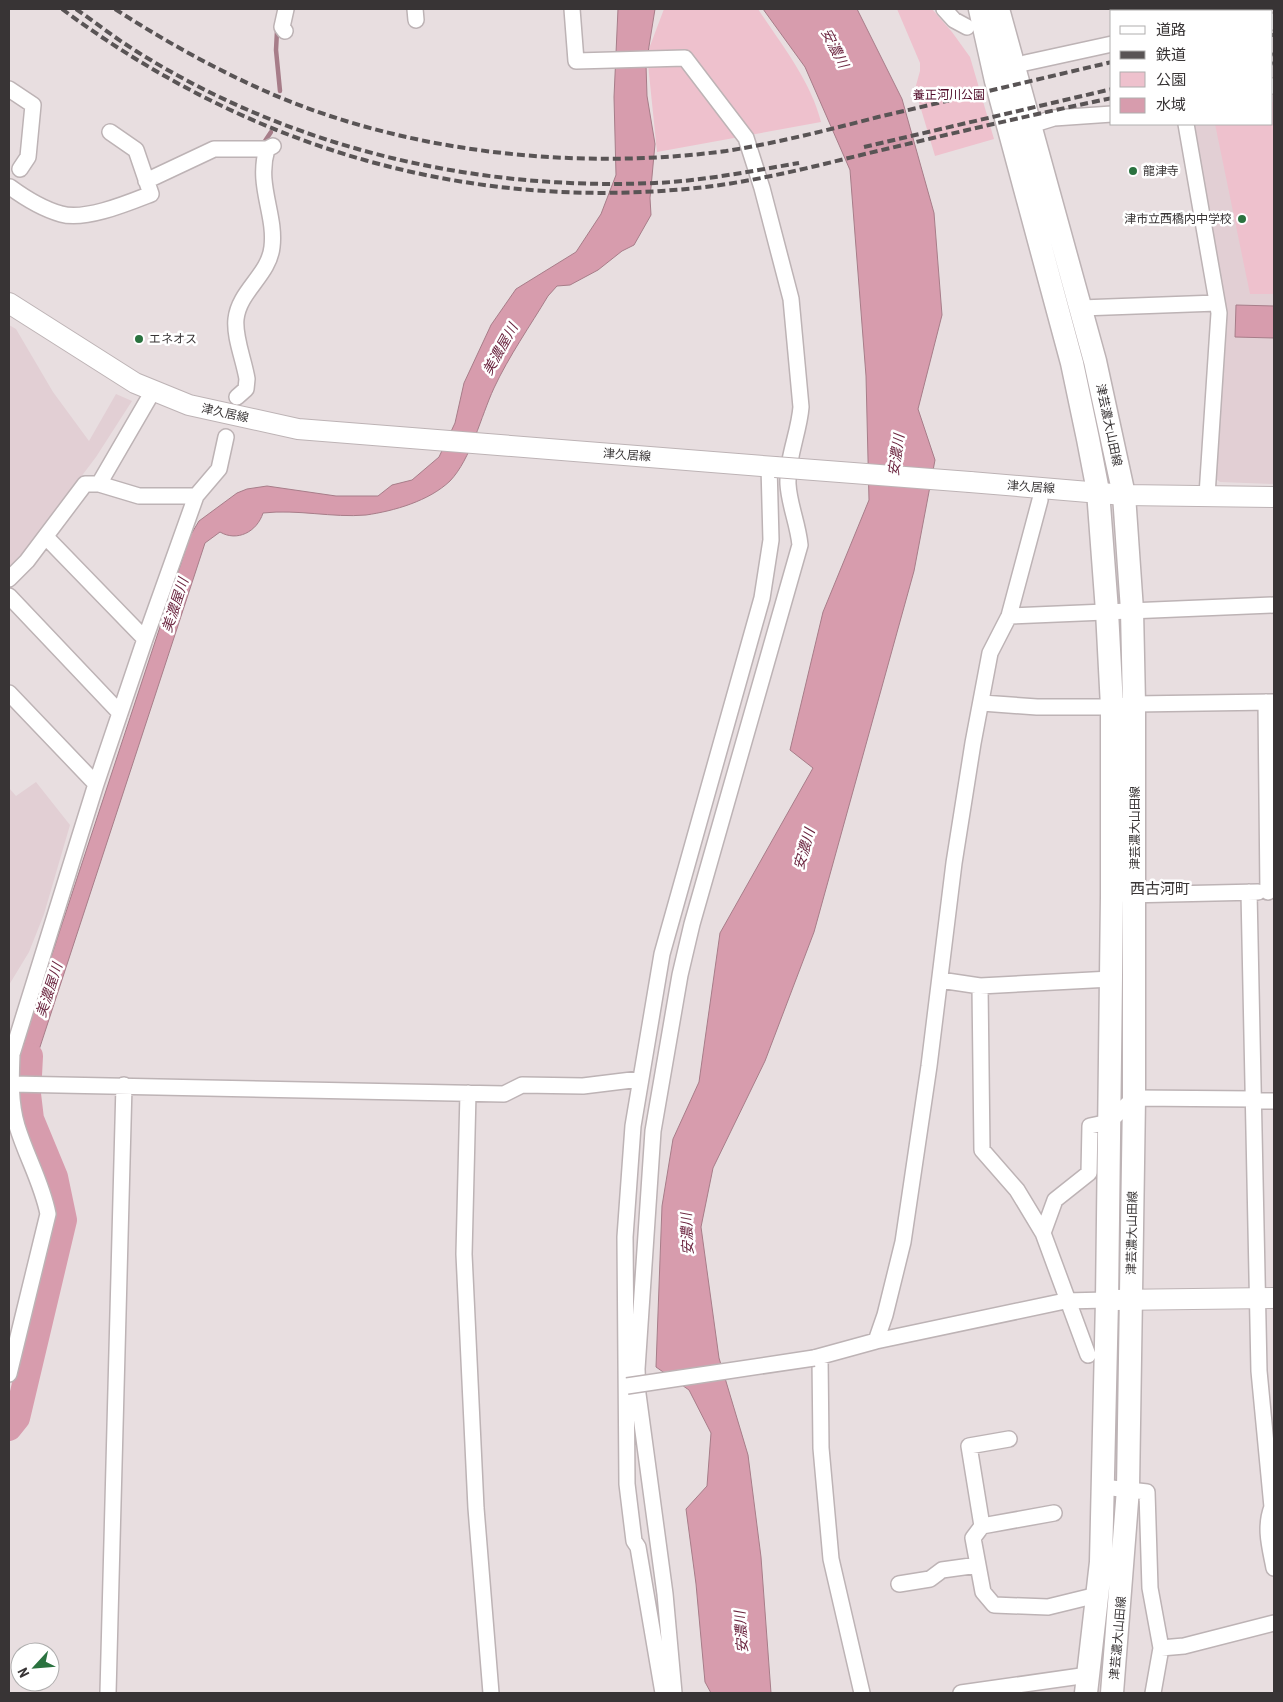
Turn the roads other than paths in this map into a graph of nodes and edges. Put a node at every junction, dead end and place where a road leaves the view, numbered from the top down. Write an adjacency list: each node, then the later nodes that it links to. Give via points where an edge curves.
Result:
1 (286, 9): 7 (street, via 282,27)
2 (572, 9): 88 (street, via 576,61 685,58 746,138 791,299 801,407 790,451 788,484 800,545 692,924 680,975 654,1131 637,1369)
3 (944, 9): 6 (street)
4 (980, 9): 26 (main road, 津芸濃大山田線, via 1072,363)
5 (998, 9): 20 (main road, 津芸濃大山田線)
6 (967, 27)
7 (285, 31)
8 (1110, 44): 9 (street)
9 (1026, 63)
10 (9, 89): 15 (street, via 33,105 28,157)
11 (1110, 114): 12 (street, via 1054,118)
12 (1041, 122)
13 (1186, 125): 19 (street)
14 (110, 132): 16 (street, via 136,150)
15 (14, 165): 17 (street)
16 (146, 181): 17 (street, via 151,194 76,215 62,215); 22 (street, via 214,149 270,147 263,178 273,236 272,249 236,319 247,379 246,389)
17 (9, 188)
18 (9, 303): 21 (main road, 津久居線, via 135,383)
19 (1217, 303): 20 (street); 28 (street, via 1219,313)
20 (1081, 308): 27 (main road, 津芸濃大山田線, via 1098,370)
21 (153, 391): 24 (main road, 津久居線, via 189,405 298,429); 25 (street)
22 (237, 397)
23 (226, 438): 29 (street, via 219,469)
24 (772, 467): 26 (main road, 津久居線, bridge); 54 (street, via 771,540 762,598 662,954)
25 (99, 484): 29 (street, via 139,496); 32 (street, via 85,484)
26 (1098, 491): 27 (main road, 津久居線); 37 (main road, 津芸濃大山田線)
27 (1124, 495): 28 (main road, 津久居線); 36 (main road, 津芸濃大山田線)
28 (1207, 495): 30 (main road, 津久居線)
29 (196, 496): 39 (street)
30 (1274, 496)
31 (1040, 500): 38 (street)
32 (46, 537): 33 (street); 39 (street)
33 (9, 579)
34 (9, 596): 45 (street)
35 (1274, 605): 36 (street)
36 (1132, 610): 37 (street); 43 (main road, 津芸濃大山田線)
37 (1107, 611): 38 (street); 44 (main road, 津芸濃大山田線)
38 (1009, 616): 41 (street, via 990,654)
39 (145, 639): 45 (street)
40 (9, 693): 46 (street)
41 (982, 702): 44 (street, via 1037,707); 52 (street, via 954,863)
42 (1270, 702): 43 (street); 48 (street)
43 (1134, 704): 44 (street); 49 (main road, 津芸濃大山田線)
44 (1112, 707): 50 (main road, 津芸濃大山田線)
45 (120, 713): 46 (street)
46 (96, 784): 55 (street, via 12,1054)
47 (1250, 892): 48 (street); 49 (street); 59 (street)
48 (1271, 892)
49 (1135, 895): 50 (street); 58 (main road, 津芸濃大山田線)
50 (1112, 896): 51 (main road, 津芸濃大山田線)
51 (1111, 979): 53 (street); 61 (main road, 津芸濃大山田線)
52 (940, 980): 53 (street); 67 (street, via 903,1242)
53 (980, 986): 62 (street, via 982,1150 1017,1190)
54 (640, 1079): 57 (street, via 583,1086 522,1085 504,1094); 71 (street, via 630,1159 626,1237)
55 (11, 1084): 56 (street); 70 (street, via 17,1126 44,1193 48,1214)
56 (124, 1085): 57 (street); 85 (street)
57 (468, 1093): 86 (street, via 464,1254 476,1508)
58 (1134, 1098): 59 (street); 61 (street); 64 (main road, 津芸濃大山田線)
59 (1254, 1100): 60 (street); 63 (street)
60 (1274, 1101)
61 (1109, 1122): 62 (street, via 1090,1126 1089,1173 1055,1200); 65 (main road, 津芸濃大山田線)
62 (1043, 1233): 66 (street)
63 (1266, 1298): 64 (main road); 75 (street, via 1259,1371)
64 (1131, 1299): 65 (main road); 74 (main road, 津芸濃大山田線)
65 (1107, 1300): 66 (street); 73 (main road, 津芸濃大山田線)
66 (1068, 1301): 67 (street); 68 (street)
67 (876, 1341): 69 (street)
68 (1088, 1355)
69 (817, 1358): 71 (street, bridge); 89 (street, via 831,1559)
70 (9, 1374)
71 (627, 1386): 87 (street, via 628,1484 634,1541 638,1547)
72 (1009, 1439): 77 (street, via 969,1446)
73 (1104, 1487): 74 (street); 81 (main road, 津芸濃大山田線)
74 (1128, 1489): 83 (street, via 1147,1492 1150,1588); 91 (main road, 津芸濃大山田線)
75 (1273, 1507): 79 (street, via 1267,1532)
76 (1054, 1513): 77 (street)
77 (982, 1526): 78 (street, via 974,1538)
78 (978, 1565): 80 (street, via 942,1570 930,1579); 81 (street, via 983,1592 994,1605 1048,1607)
79 (1274, 1568)
80 (899, 1584)
81 (1097, 1596): 84 (main road, 津芸濃大山田線)
82 (1274, 1623): 83 (street, via 1184,1646)
83 (1161, 1648): 92 (street)
84 (1087, 1684): 90 (street)
85 (108, 1693)
86 (491, 1693)
87 (663, 1693)
88 (674, 1693)
89 (862, 1693)
90 (961, 1693)
91 (1112, 1693)
92 (1153, 1693)

